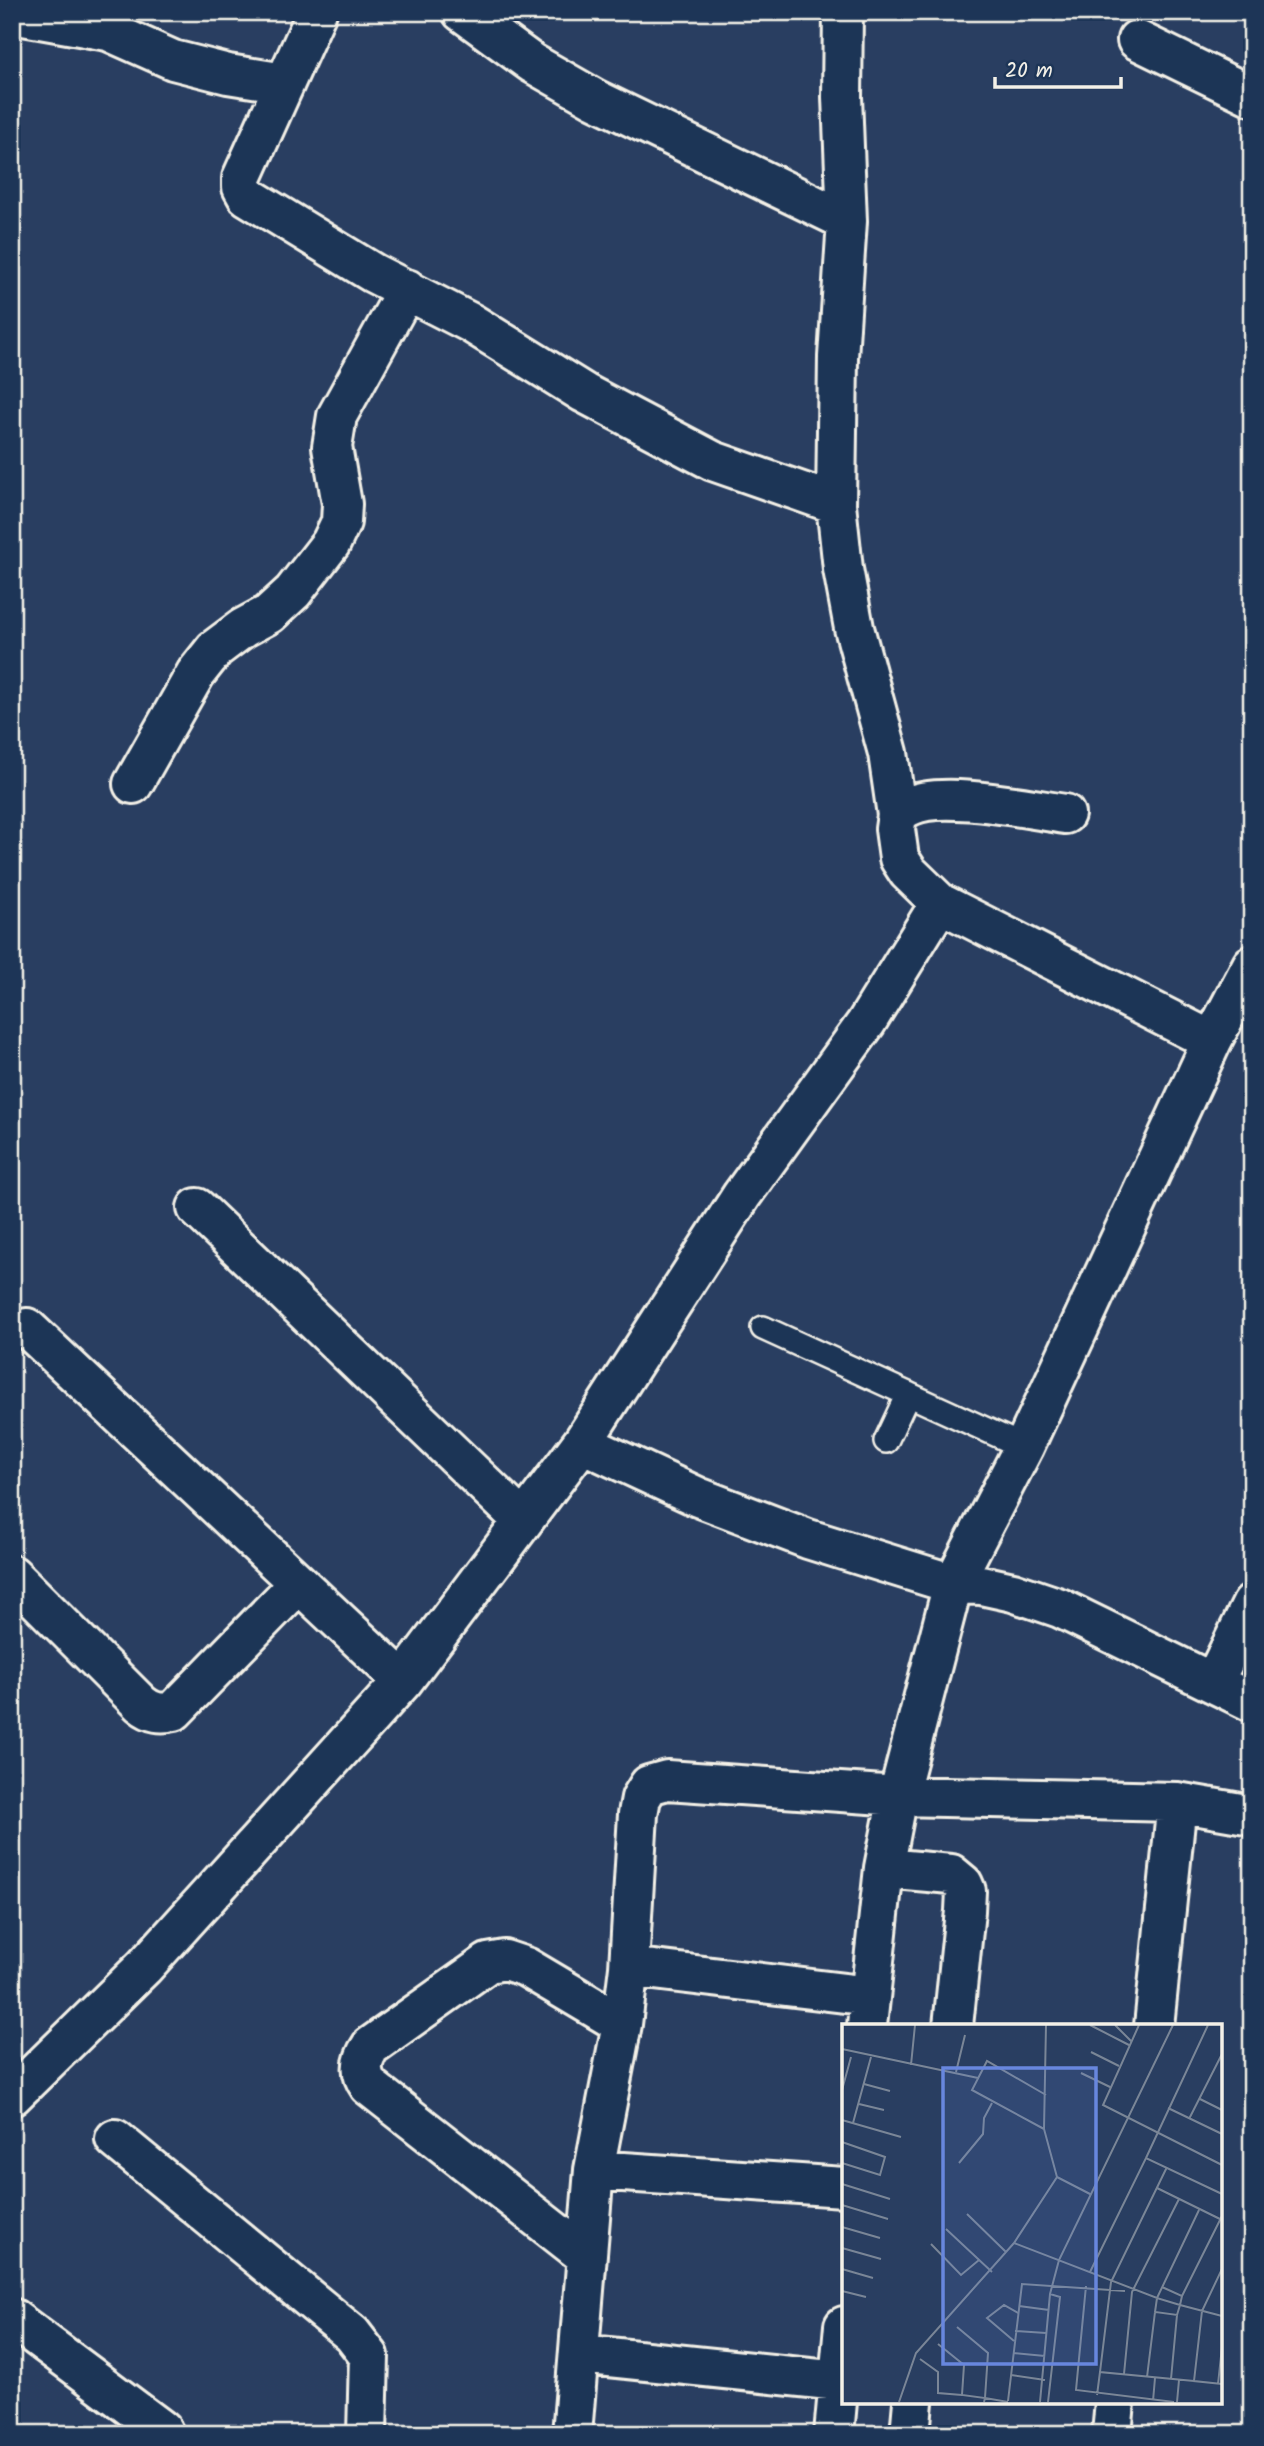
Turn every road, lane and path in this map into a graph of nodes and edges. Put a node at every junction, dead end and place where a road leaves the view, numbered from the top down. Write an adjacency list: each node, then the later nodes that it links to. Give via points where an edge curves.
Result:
1 (317, 12): 7 (street)
2 (462, 12): 9 (street, via 532,63 595,99)
3 (843, 12): 9 (street)
4 (12, 14): 5 (street)
5 (110, 22): 7 (street, via 184,63)
6 (1137, 40): 8 (street)
7 (285, 83): 10 (street, via 242,178 243,192 373,273)
8 (1252, 96)
9 (847, 221): 11 (street, via 838,357)
10 (407, 289): 11 (street, via 584,393 713,461); 12 (street, via 337,415 332,447 342,503 341,522 331,543 293,592 269,614 215,649 196,673)
11 (836, 503): 14 (street, via 854,628 888,753)
12 (133, 784)
13 (1065, 814): 14 (street, via 935,800 911,805)
14 (897, 816): 15 (street, via 899,858)
15 (940, 903): 17 (street); 23 (street, via 866,1023 742,1195)
16 (1252, 965): 17 (street)
17 (1212, 1041): 24 (street)
18 (197, 1208): 25 (street)
19 (27, 1328): 27 (street)
20 (763, 1328): 21 (lane)
21 (908, 1394): 22 (lane); 24 (lane)
22 (886, 1441)
23 (582, 1443): 25 (street); 28 (street, via 698,1497 808,1539)
24 (1024, 1447): 28 (street)
25 (523, 1521): 30 (street)
26 (13, 1578): 27 (street, via 141,1704 158,1713 174,1711)
27 (298, 1584): 30 (street)
28 (953, 1584): 31 (street, via 1013,1592 1060,1608); 33 (street)
29 (1252, 1604): 31 (street)
30 (403, 1681): 42 (street, via 145,1967)
31 (1213, 1683): 32 (street)
32 (1252, 1702)
33 (898, 1796): 34 (street); 36 (street); 37 (street, via 667,1780 649,1785 638,1814)
34 (1177, 1802): 35 (street); 41 (street)
35 (1252, 1815)
36 (884, 1868): 38 (street); 40 (street, via 951,1874 963,1884 965,1911)
37 (629, 1968): 38 (street); 39 (street)
38 (869, 2011)
39 (622, 2024): 44 (street); 46 (street, via 526,1967 505,1960 488,1963 371,2046 362,2064 369,2086)
40 (953, 2024)
41 (1154, 2024)
42 (12, 2096)
43 (115, 2139): 54 (street, via 352,2334 369,2356)
44 (594, 2170): 45 (street); 46 (street)
45 (842, 2187)
46 (586, 2256): 49 (street)
47 (12, 2318): 53 (street)
48 (842, 2348): 50 (street)
49 (580, 2354): 50 (street); 55 (street)
50 (839, 2381): 56 (street)
51 (914, 2404): 57 (street)
52 (1115, 2404): 58 (street)
53 (164, 2434)
54 (367, 2434)
55 (572, 2434)
56 (834, 2434)
57 (910, 2434)
58 (1112, 2434)

